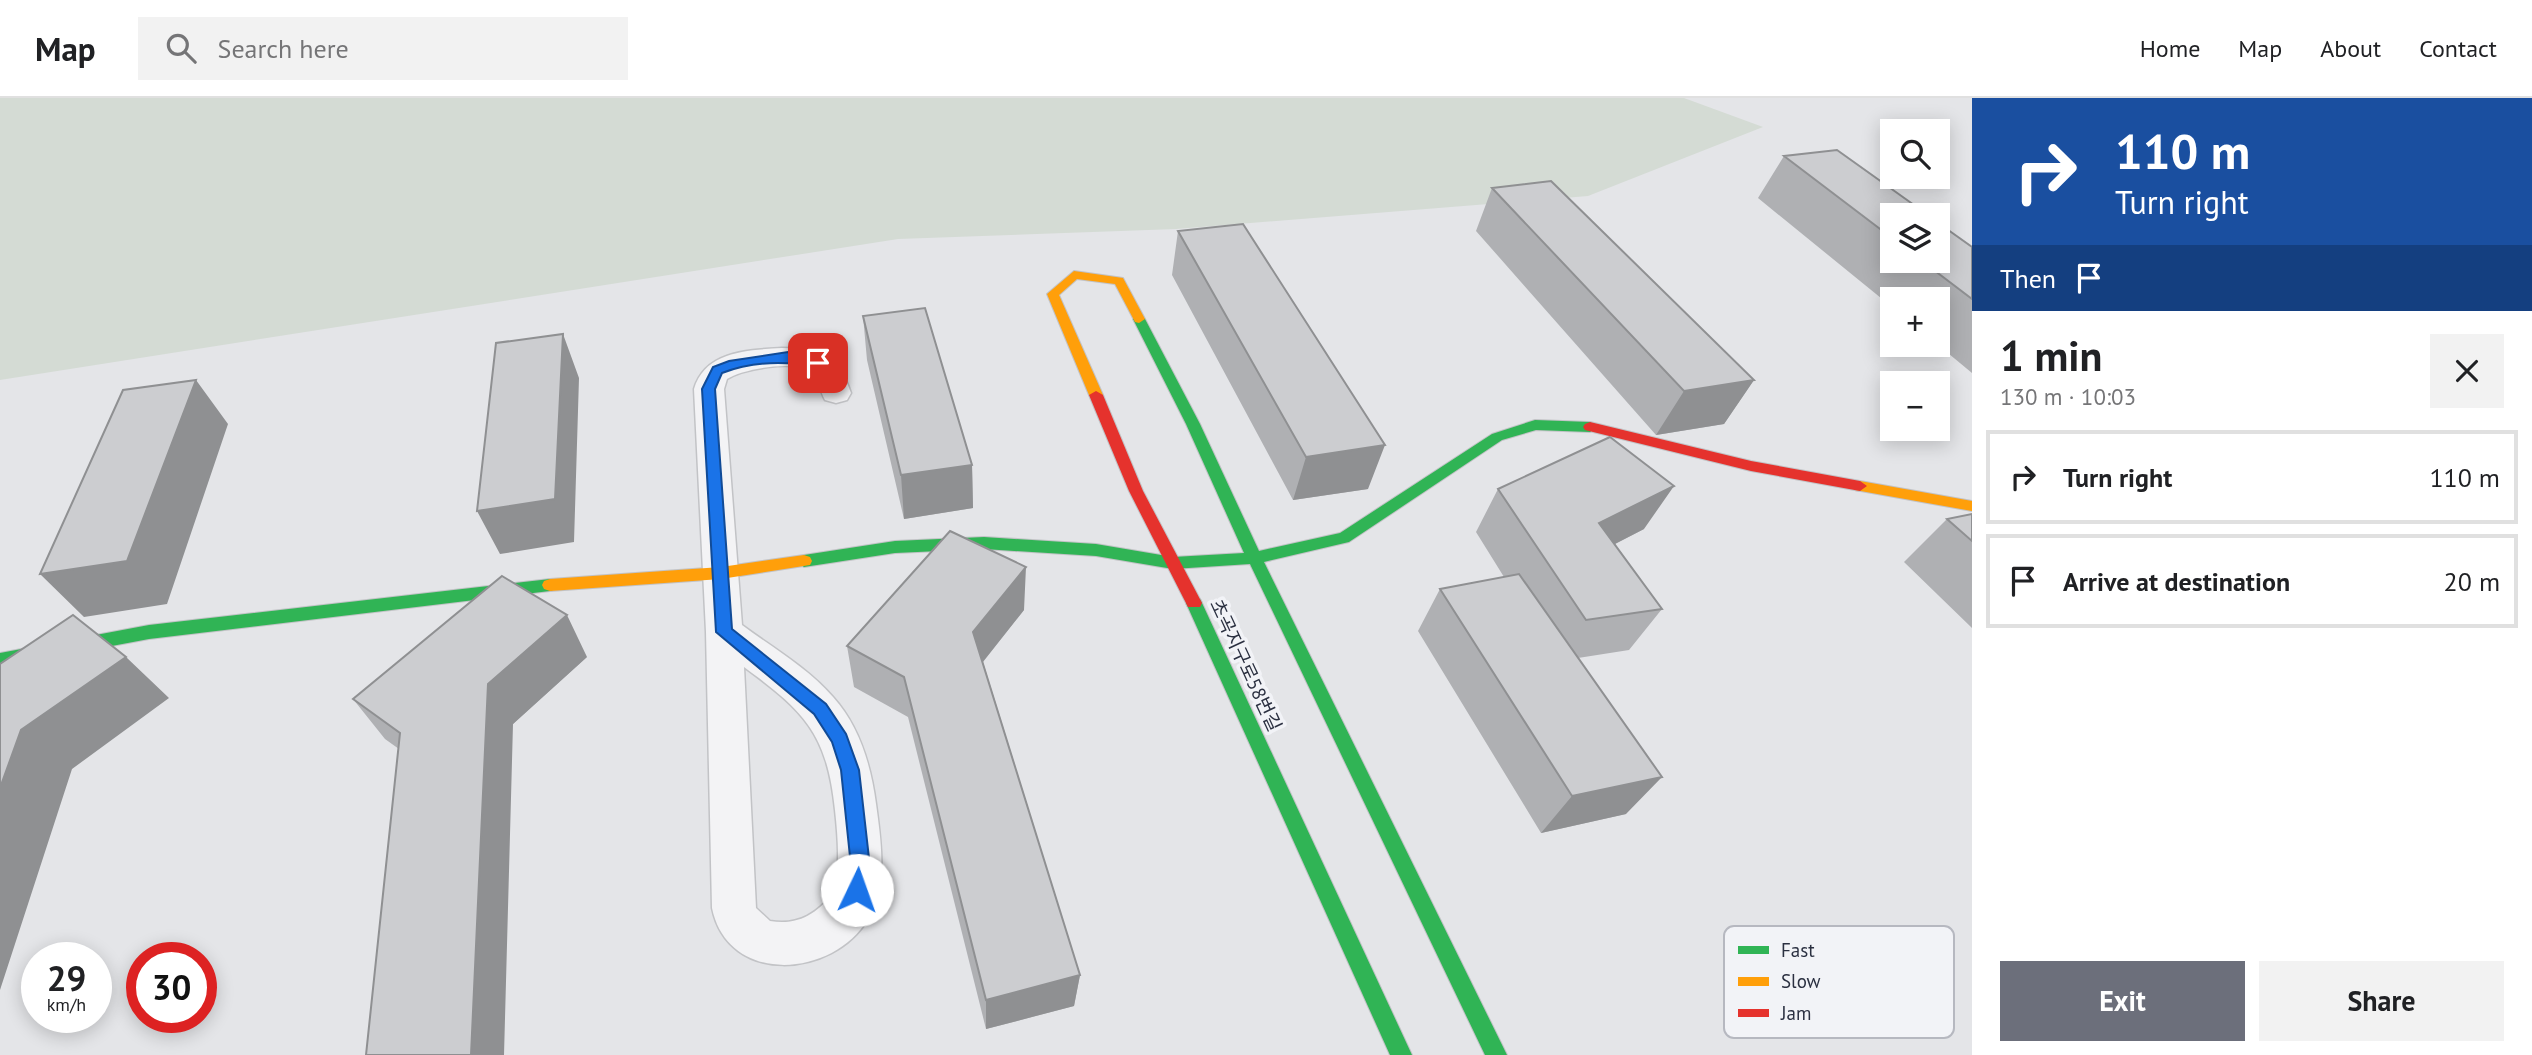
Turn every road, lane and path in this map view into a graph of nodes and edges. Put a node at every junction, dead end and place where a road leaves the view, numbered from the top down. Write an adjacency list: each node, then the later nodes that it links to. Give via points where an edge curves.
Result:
1 (836, 393): 5 (street, via 829,374 806,358 729,366 712,377 709,389)
2 (1972, 506): 3 (street, via 1751,466 1625,433 1575,424 1535,425 1497,437 1344,538)
3 (1255, 558): 4 (street); 4 (street, 초곡지구로58번길, via 1119,281 1074,275 1053,293 1136,491); 9 (street)
4 (1173, 563): 5 (street, via 1096,550 984,543 895,547); 8 (street, 초곡지구로58번길)
5 (721, 573): 6 (street); 7 (street, via 576,582 163,630)
6 (724, 632): 6 (street, via 731,885 737,920 757,941 779,946 803,943 828,931 853,904 862,876 850,770 840,739 820,709)
7 (0, 660)
8 (1401, 1055)
9 (1496, 1055)

